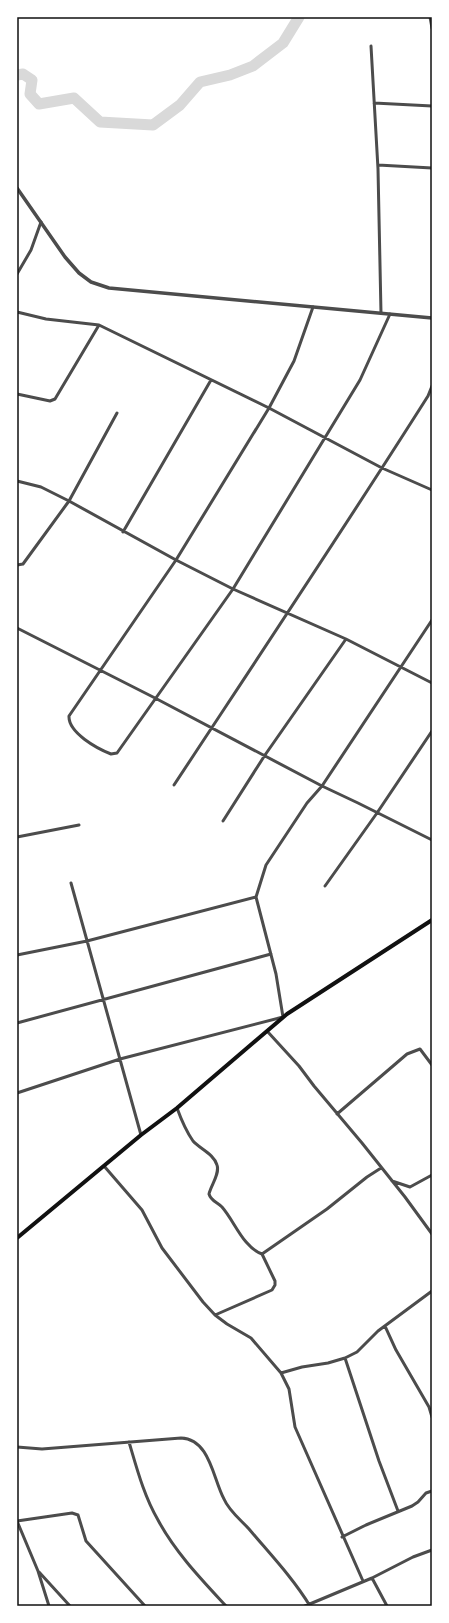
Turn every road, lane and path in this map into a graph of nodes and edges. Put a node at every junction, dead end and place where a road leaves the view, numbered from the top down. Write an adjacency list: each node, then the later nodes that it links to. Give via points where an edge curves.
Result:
1 (430, 17): 2 (street)
2 (432, 28)
3 (371, 46): 4 (street)
4 (374, 103): 5 (street); 6 (street)
5 (432, 106)
6 (378, 164): 7 (street); 13 (street)
7 (432, 168)
8 (17, 188): 9 (street)
9 (40, 222): 10 (street, via 31,250); 11 (street, via 78,273 91,282 109,288)
10 (17, 274)
11 (313, 307): 13 (street); 20 (street, via 294,361)
12 (17, 312): 16 (street, via 46,319)
13 (381, 313): 14 (street)
14 (390, 314): 15 (street); 22 (street, via 360,380)
15 (432, 318)
16 (99, 325): 17 (street); 19 (street, via 55,399)
17 (211, 380): 20 (street); 27 (street)
18 (432, 386): 23 (street)
19 (17, 394)
20 (269, 408): 22 (street); 28 (street)
21 (117, 413): 26 (street)
22 (326, 438): 23 (street); 30 (street)
23 (382, 468): 25 (street); 31 (street)
24 (17, 481): 26 (street, via 41,487)
25 (432, 490)
26 (69, 500): 27 (street); 29 (street, via 23,564)
27 (123, 532): 28 (street)
28 (176, 560): 30 (street); 36 (street)
29 (17, 565)
30 (233, 589): 31 (street); 38 (street)
31 (289, 613): 34 (street); 39 (street)
32 (432, 620): 35 (street)
33 (17, 628): 36 (street)
34 (346, 639): 35 (street); 41 (street)
35 (400, 667): 37 (street); 43 (street)
36 (101, 671): 38 (street); 38 (street, via 69,716 69,721 78,734 102,750 111,754 117,753)
37 (432, 683)
38 (155, 698): 39 (street)
39 (212, 728): 41 (street); 42 (street)
40 (432, 731): 44 (street)
41 (266, 755): 43 (street); 45 (street)
42 (174, 785)
43 (322, 786): 44 (street); 51 (street, via 307,803 266,865)
44 (377, 813): 48 (street); 50 (street)
45 (223, 822)
46 (79, 825): 47 (street)
47 (17, 837)
48 (432, 840)
49 (71, 883): 53 (street)
50 (325, 886)
51 (256, 897): 53 (street); 54 (street)
52 (432, 920): 57 (main road)
53 (87, 941): 55 (street); 56 (street)
54 (271, 954): 56 (street); 57 (street)
55 (17, 955)
56 (104, 1000): 58 (street); 60 (street)
57 (283, 1017): 59 (main road); 60 (street)
58 (17, 1023)
59 (267, 1031): 63 (main road); 64 (street)
60 (120, 1059): 62 (street); 65 (street)
61 (432, 1065): 64 (street, via 420,1049 408,1054)
62 (17, 1094)
63 (176, 1108): 65 (main road); 72 (street, via 190,1137 217,1165 218,1171 209,1194 210,1198 221,1206 253,1250)
64 (337, 1114): 67 (street)
65 (141, 1135): 66 (main road)
66 (104, 1166): 71 (main road); 74 (street, via 142,1210 162,1248)
67 (381, 1168): 69 (street); 72 (street, via 327,1210)
68 (432, 1175): 69 (street, via 410,1187)
69 (391, 1181): 70 (street)
70 (432, 1234)
71 (17, 1238)
72 (262, 1254): 74 (street, via 275,1281 272,1290)
73 (432, 1290): 75 (street)
74 (215, 1315): 77 (street, via 251,1338)
75 (385, 1326): 76 (street, via 357,1352); 78 (street)
76 (345, 1358): 77 (street); 82 (street)
77 (281, 1373): 84 (street, via 289,1389 295,1427)
78 (432, 1417)
79 (129, 1442): 80 (street, via 42,1449); 89 (street, via 181,1438 195,1442 212,1468 224,1500 288,1575); 93 (street, via 142,1485 158,1520 176,1547)
80 (17, 1447)
81 (432, 1491): 82 (street, via 426,1493 418,1502)
82 (398, 1511): 84 (street)
83 (17, 1521): 86 (street); 92 (street, via 72,1513 78,1515 86,1541)
84 (342, 1537): 88 (street)
85 (432, 1550): 87 (street, via 412,1557)
86 (38, 1571): 90 (street); 91 (street)
87 (372, 1578): 88 (street); 95 (street)
88 (363, 1581): 89 (street)
89 (309, 1605): 94 (street)
90 (49, 1606)
91 (70, 1606)
92 (145, 1606)
93 (226, 1606)
94 (305, 1606)
95 (387, 1606)

